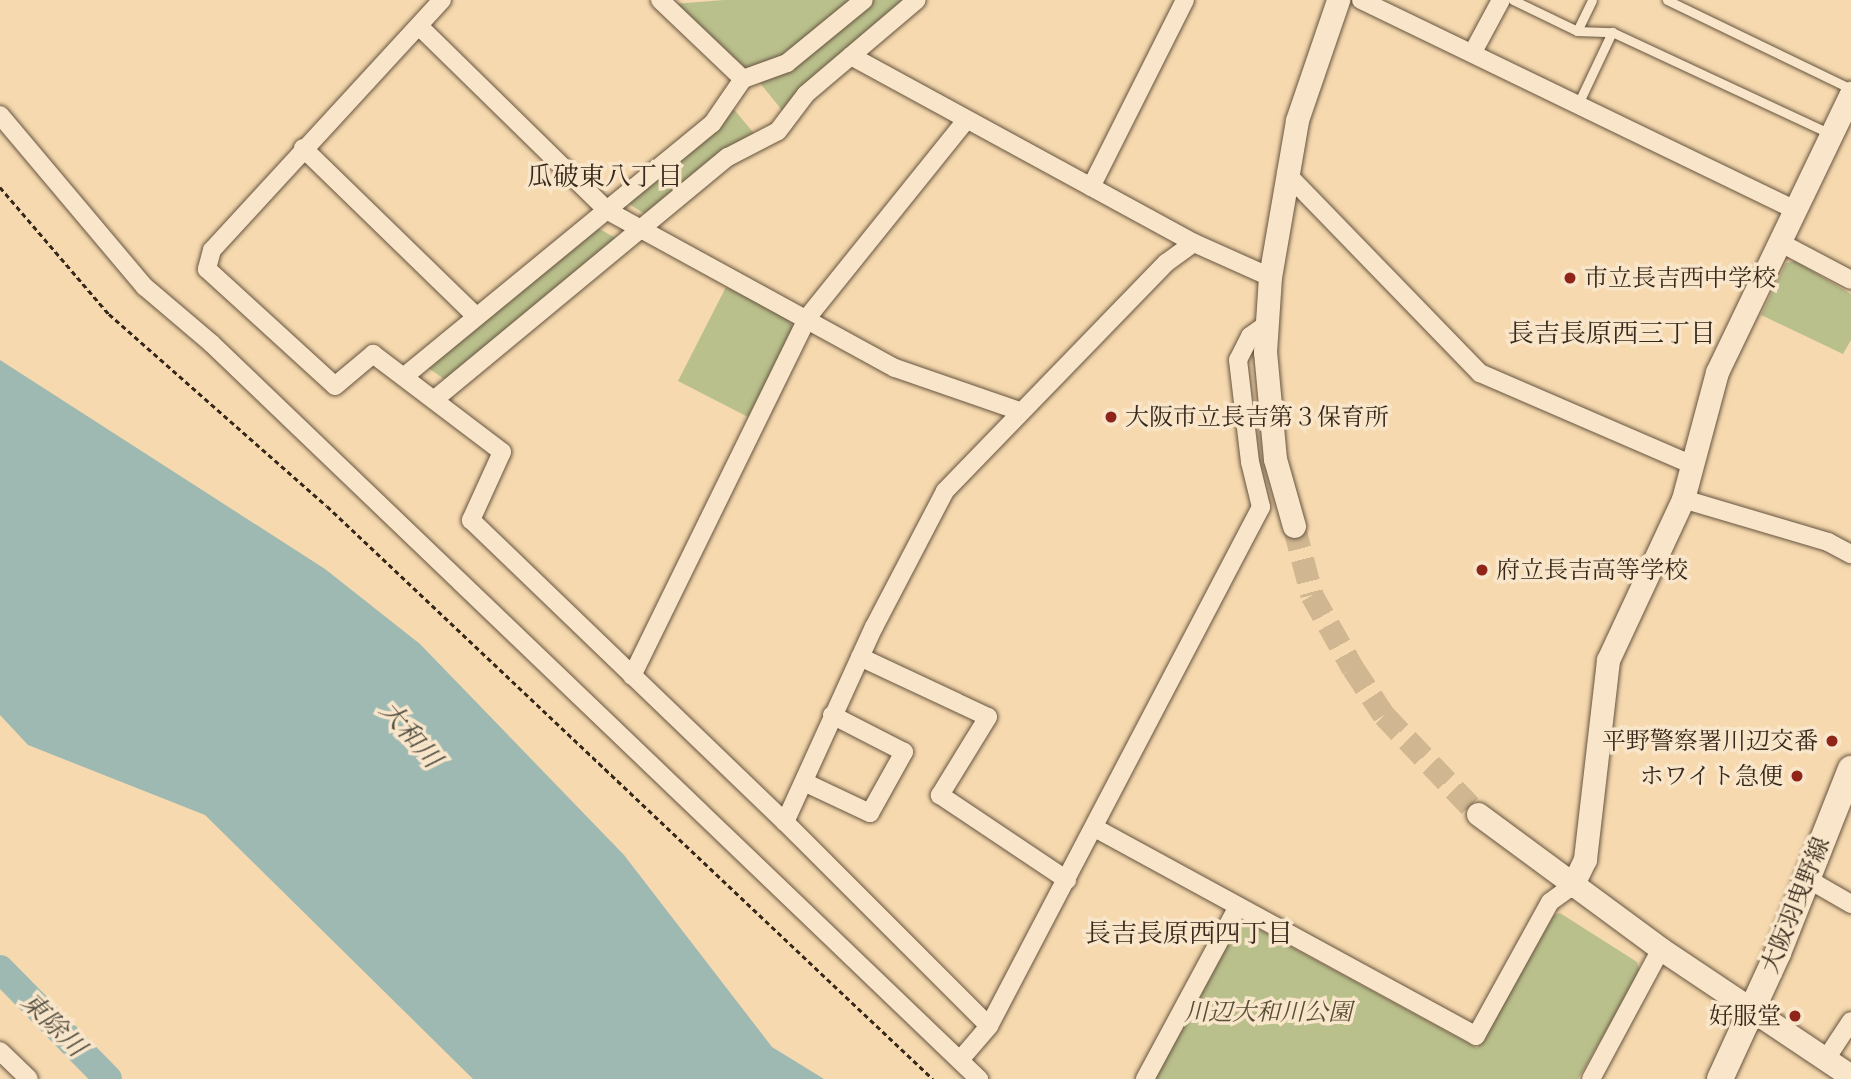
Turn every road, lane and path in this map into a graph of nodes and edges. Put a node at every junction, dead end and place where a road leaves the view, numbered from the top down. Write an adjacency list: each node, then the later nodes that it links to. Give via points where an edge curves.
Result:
1 (442, 0): 12 (street)
2 (660, 0): 17 (street)
3 (864, 0): 17 (street, via 787,63)
4 (917, 0): 16 (street)
5 (1185, 0): 26 (street)
6 (1338, 0): 24 (street, via 1297,120)
7 (1362, 0): 15 (street)
8 (1501, 0): 15 (street)
9 (1513, 0): 13 (lane)
10 (1592, 0): 13 (lane)
11 (1667, 0): 18 (lane)
12 (420, 27): 23 (street); 28 (street)
13 (1577, 30): 14 (lane)
14 (1612, 32): 19 (lane); 22 (lane)
15 (1473, 52): 19 (street)
16 (852, 56): 21 (street); 29 (street, via 806,94 778,131 728,157)
17 (743, 79): 28 (street, via 712,124)
18 (1851, 91): 22 (street)
19 (1578, 104): 27 (street)
20 (0, 115): 63 (street, via 145,286 211,343)
21 (966, 120): 26 (street); 35 (street)
22 (1831, 134): 27 (street)
23 (303, 148): 34 (street); 37 (street, via 212,250 207,269 335,386 373,354)
24 (1286, 173): 32 (street); 40 (street, via 1480,373)
25 (0, 187): 66 (path, via 108,314 327,506)
26 (1091, 187): 31 (street)
27 (1793, 209): 30 (street)
28 (608, 211): 29 (street); 34 (street)
29 (641, 231): 35 (street); 38 (street)
30 (1779, 242): 33 (street); 40 (street, via 1717,372)
31 (1194, 243): 32 (street); 39 (street, via 1166,263)
32 (1270, 277): 36 (street)
33 (1851, 280)
34 (476, 316): 37 (street)
35 (807, 318): 39 (street, via 895,368); 45 (street)
36 (1267, 324): 42 (street, via 1275,459); 51 (street, via 1241,347 1238,360 1250,462 1261,507)
37 (405, 375): 38 (street)
38 (435, 398): 45 (street, via 502,453 471,520)
39 (1019, 411): 44 (street, via 945,491)
40 (1690, 464): 41 (street)
41 (1683, 499): 43 (street, via 1828,542); 54 (street, via 1608,660 1585,859)
42 (1294, 526)
43 (1851, 554)
44 (860, 657): 46 (street); 53 (street, via 988,717 940,795)
45 (632, 676): 50 (street)
46 (832, 715): 48 (street); 48 (street, via 904,752 870,813)
47 (1851, 769): 52 (main road, 大阪羽曳野線)
48 (804, 782): 50 (street)
49 (1478, 814): 54 (street)
50 (785, 822): 60 (street)
51 (1095, 828): 53 (street); 56 (street)
52 (1806, 878): 55 (street); 58 (main road, 大阪羽曳野線)
53 (1067, 880): 60 (street)
54 (1572, 886): 56 (street, via 1550,902 1476,1036); 57 (street)
55 (1851, 904)
56 (1238, 906): 68 (street)
57 (1661, 949): 58 (street); 69 (street)
58 (1751, 1008): 62 (street); 70 (main road, 大阪羽曳野線)
59 (1851, 1021): 62 (street)
60 (989, 1026): 63 (street)
61 (0, 1051): 65 (street)
62 (1825, 1059): 64 (street)
63 (960, 1060): 67 (street)
64 (1851, 1076)
65 (29, 1079)
66 (933, 1079)
67 (979, 1079)
68 (1145, 1079)
69 (1591, 1079)
70 (1720, 1079)

